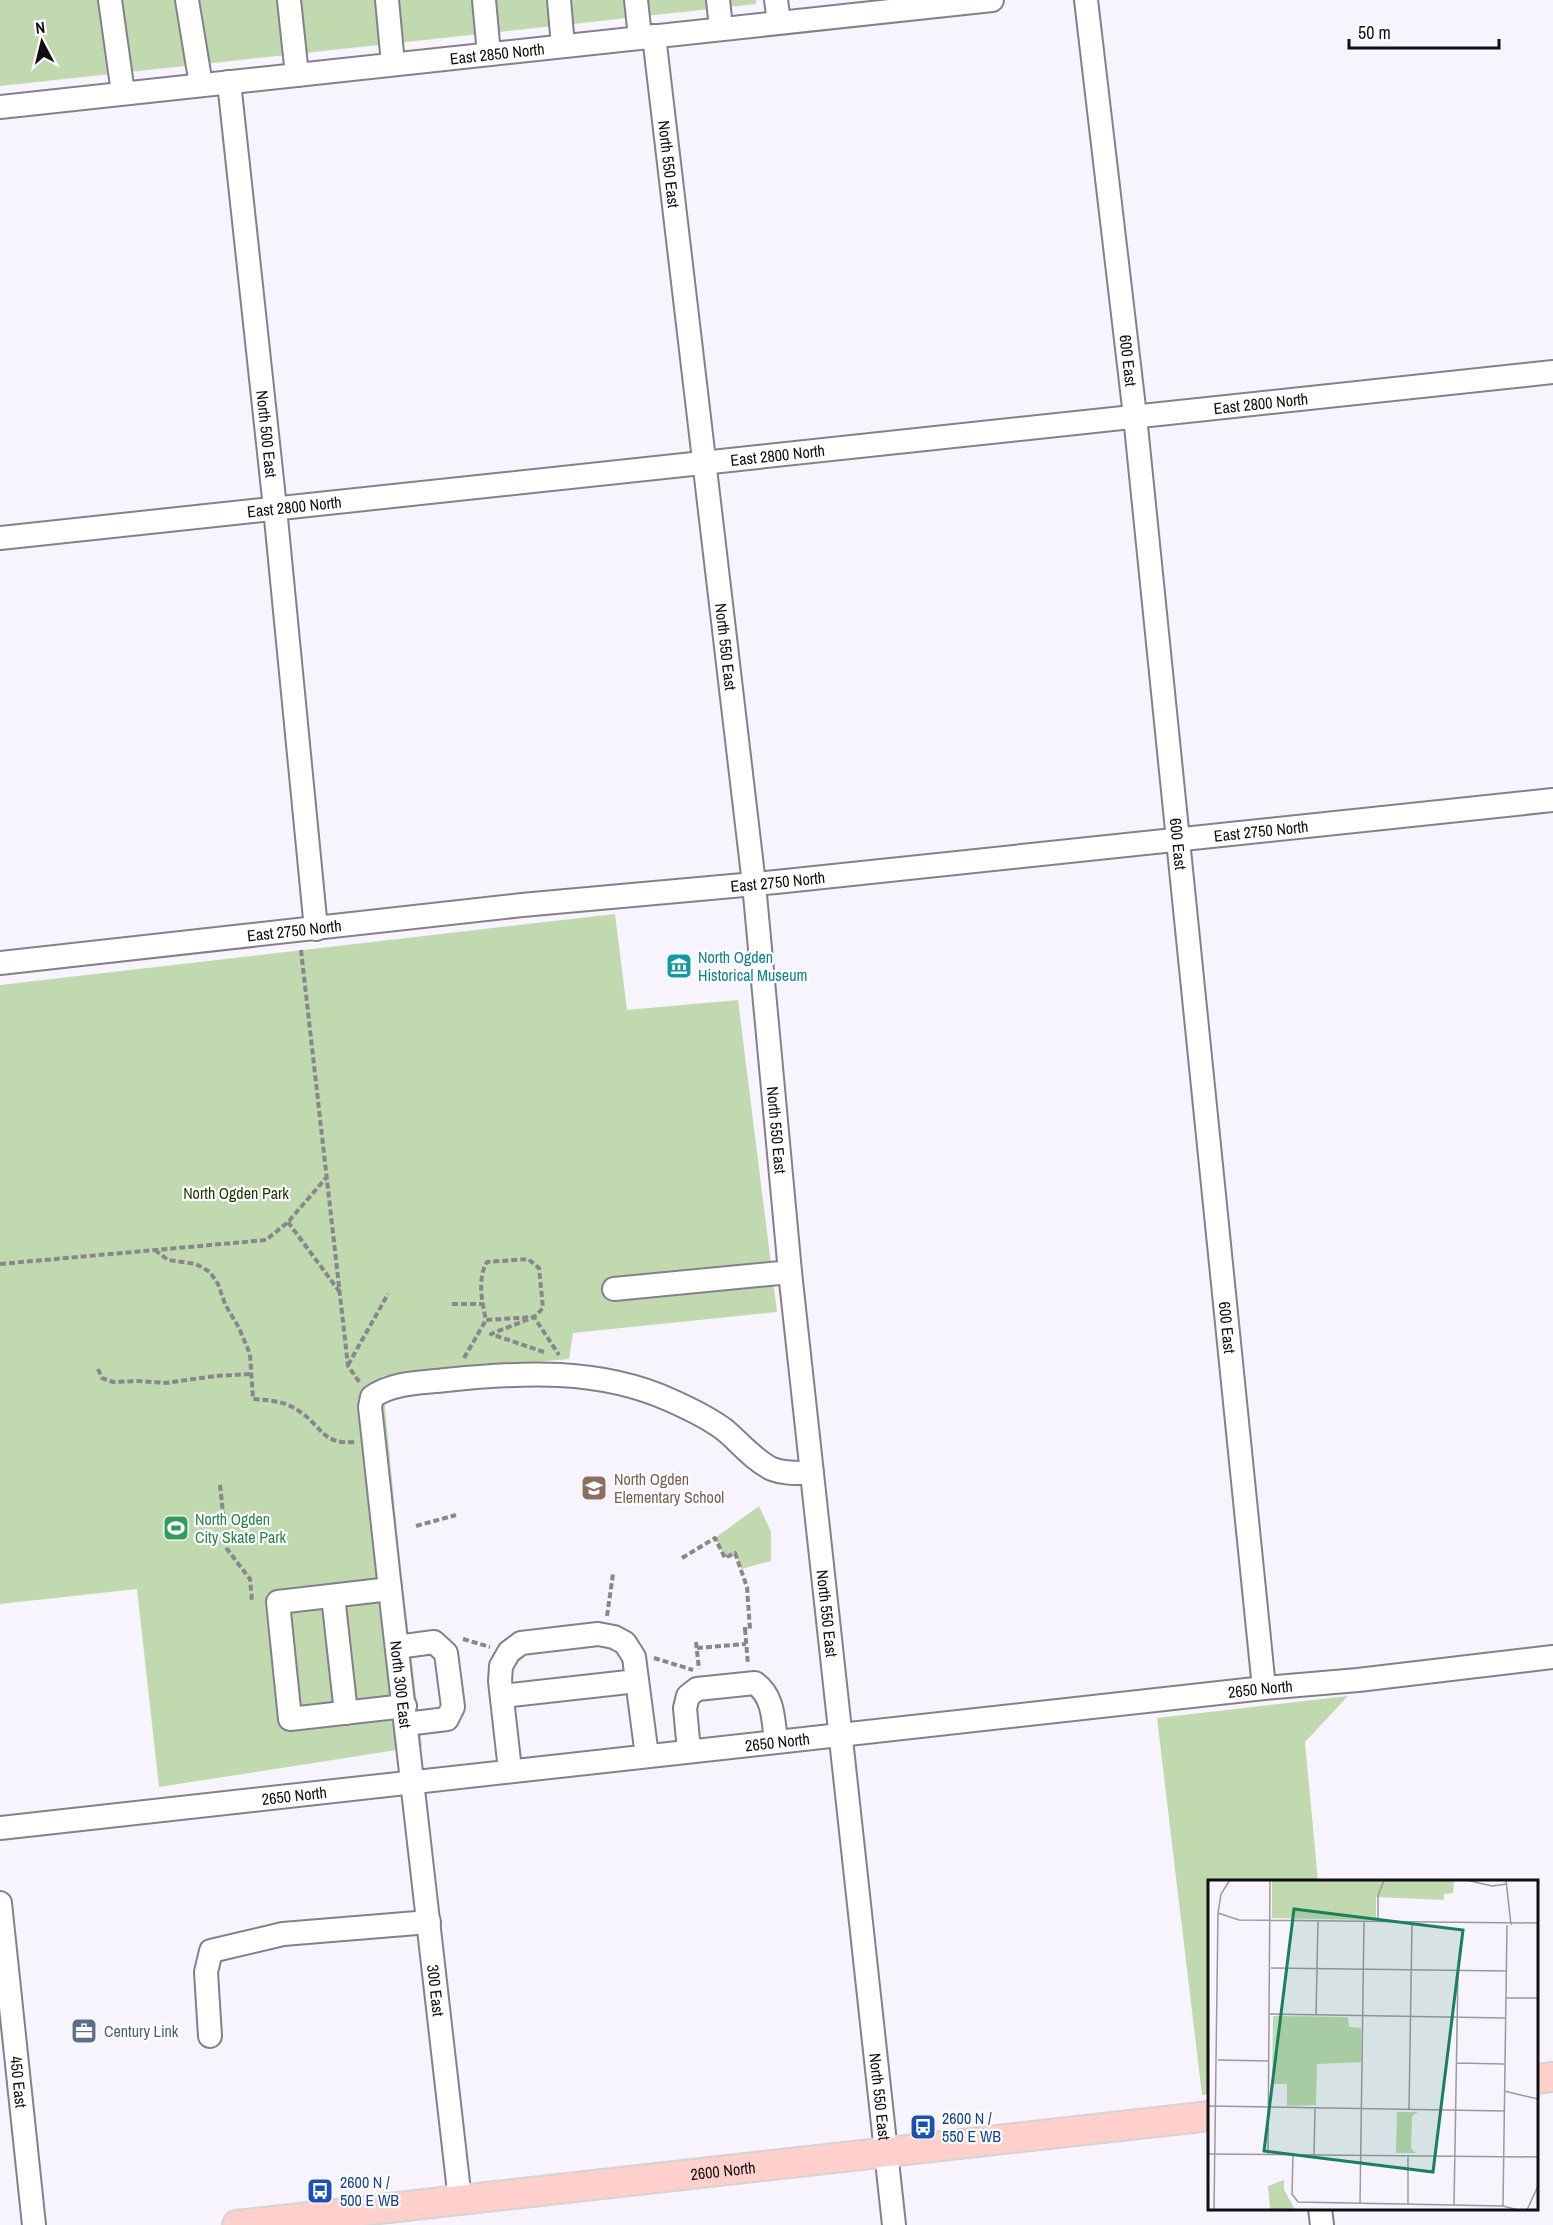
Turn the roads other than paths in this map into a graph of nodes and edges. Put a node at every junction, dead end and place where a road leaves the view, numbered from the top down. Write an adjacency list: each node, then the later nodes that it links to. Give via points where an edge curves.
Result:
1 (110, 0): 20 (street)
2 (187, 0): 19 (street)
3 (289, 0): 17 (street)
4 (387, 0): 16 (street)
5 (483, 0): 15 (street)
6 (559, 0): 14 (street)
7 (636, 0): 13 (street, North 550 East)
8 (718, 0): 12 (street)
9 (992, 0): 11 (street, East 2850 North)
10 (1086, 0): 23 (street, 600 East)
11 (777, 11): 12 (street, East 2850 North)
12 (721, 28): 13 (street, East 2850 North)
13 (647, 37): 14 (street, East 2850 North); 24 (street, North 550 East)
14 (563, 46): 15 (street, East 2850 North)
15 (489, 54): 16 (street, East 2850 North)
16 (393, 64): 17 (street, East 2850 North)
17 (297, 75): 18 (street, East 2850 North)
18 (229, 82): 19 (street, East 2850 North); 25 (street, North 500 East)
19 (201, 85): 20 (street, East 2850 North)
20 (123, 93): 21 (street, East 2850 North)
21 (1, 101)
22 (1553, 372): 23 (street, East 2800 North)
23 (1134, 416): 24 (street, East 2800 North); 28 (street, 600 East)
24 (705, 461): 25 (street, East 2800 North); 29 (street, North 550 East)
25 (275, 508): 26 (street, East 2800 North); 30 (street, North 500 East)
26 (0, 538)
27 (1553, 800): 28 (street, East 2750 North)
28 (1179, 838): 29 (street, East 2750 North); 40 (street, 600 East)
29 (754, 884): 30 (street, East 2750 North); 32 (street, North 550 East)
30 (316, 929): 31 (street, East 2750 North)
31 (0, 963)
32 (790, 1272): 33 (street); 34 (street, North 550 East)
33 (614, 1289)
34 (812, 1473): 35 (street, North 300 East, via 783,1473 770,1468 723,1429 671,1400 622,1382 572,1375 493,1375 383,1389 372,1397 370,1407); 44 (street, North 550 East)
35 (390, 1589): 36 (street); 37 (street, North 300 East)
36 (333, 1596): 42 (street); 42 (street, via 278,1602 290,1719)
37 (397, 1647): 43 (street, North 300 East); 43 (street, via 434,1642 446,1653 453,1707 447,1719)
38 (1553, 1657): 40 (street, 2650 North)
39 (637, 1681): 41 (street); 41 (street, via 634,1657 625,1643 598,1634 521,1643 509,1652 501,1666); 47 (street)
40 (1264, 1688): 44 (street, 2650 North)
41 (502, 1696): 48 (street)
42 (346, 1713): 43 (street)
43 (406, 1715): 49 (street, North 300 East)
44 (842, 1734): 45 (street, 2650 North); 57 (street, North 550 East)
45 (776, 1742): 46 (street, 2650 North); 46 (street, via 771,1705 765,1690 755,1683 697,1689 688,1696 685,1708)
46 (689, 1751): 47 (street, 2650 North)
47 (647, 1756): 48 (street, 2650 North)
48 (510, 1770): 49 (street, 2650 North)
49 (413, 1781): 50 (street, 2650 North); 52 (street, 300 East)
50 (0, 1828)
51 (0, 1903): 61 (street, 450 East)
52 (429, 1922): 53 (street, via 283,1934 211,1952 206,1972); 58 (street, 300 East)
53 (210, 2036)
54 (1553, 2077): 55 (main road)
55 (1538, 2079)
56 (1208, 2116): 57 (main road, 2600 North)
57 (886, 2151): 58 (main road, 2600 North); 62 (street, North 550 East)
58 (460, 2200): 60 (main road, 2600 North)
59 (1320, 2210): 63 (street)
60 (255, 2224)
61 (34, 2225)
62 (894, 2225)
63 (1322, 2225)

